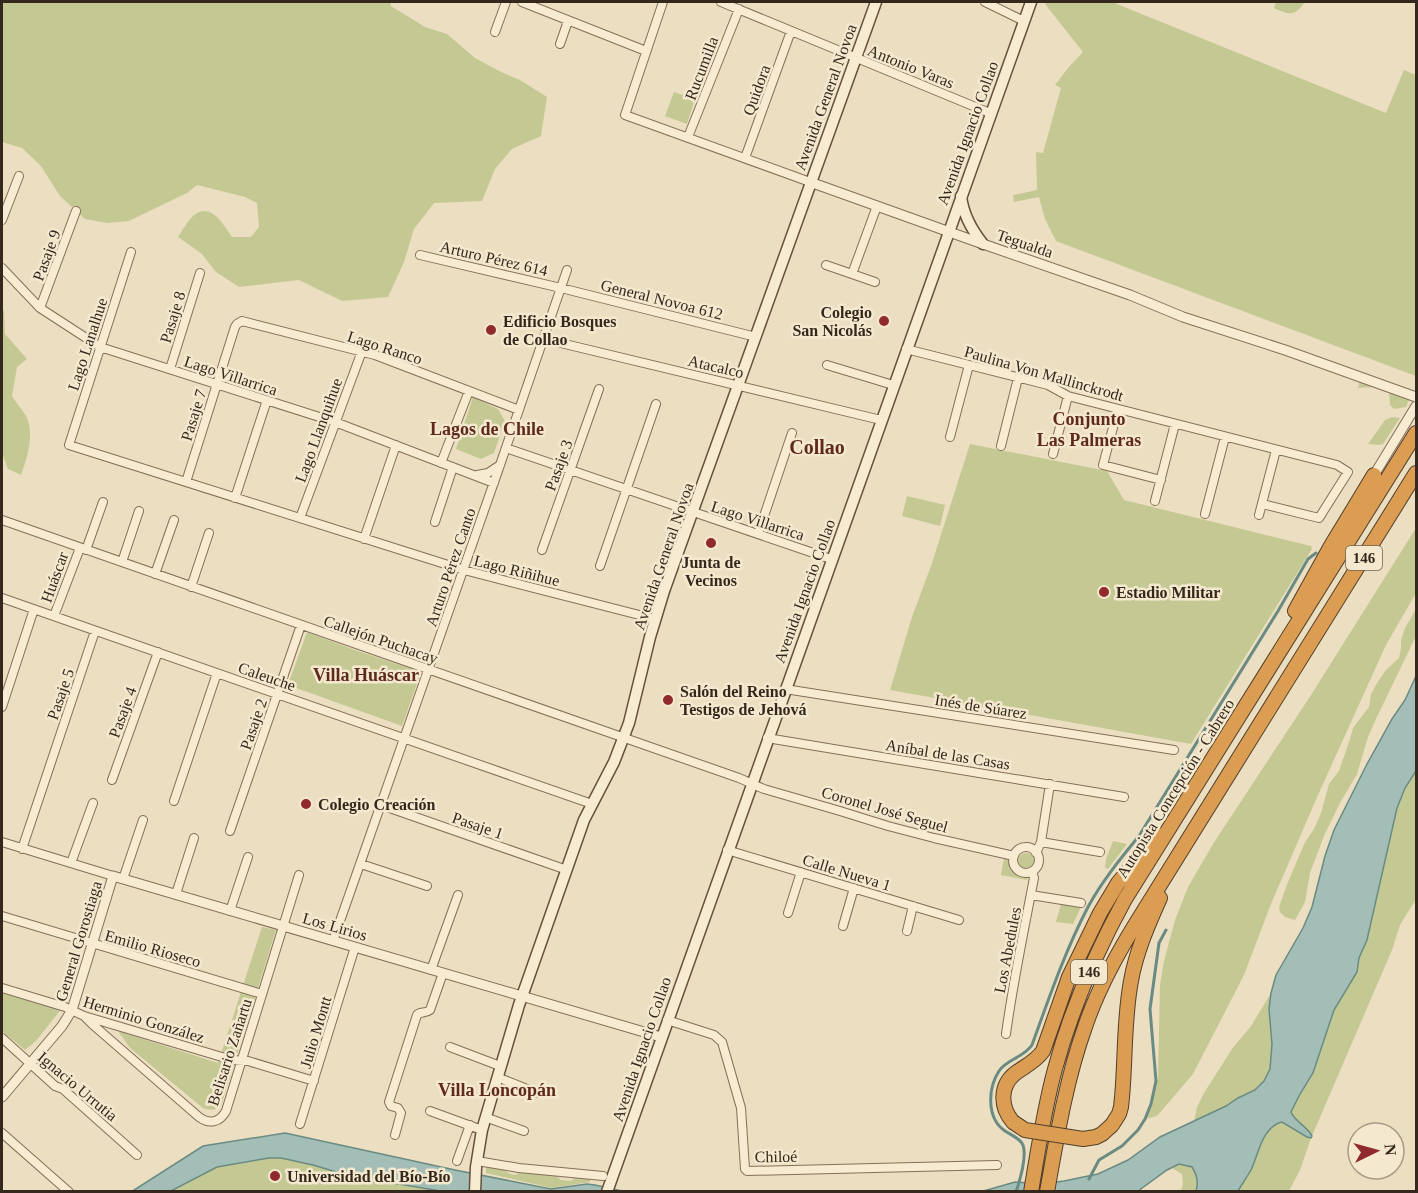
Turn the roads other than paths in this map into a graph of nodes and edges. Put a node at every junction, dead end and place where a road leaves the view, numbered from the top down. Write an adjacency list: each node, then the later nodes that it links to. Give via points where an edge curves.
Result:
1 (506, 2): 13 (street)
2 (522, 2): 8 (street)
3 (663, 2): 15 (street)
4 (721, 2): 9 (street, Antonio Varas)
5 (876, 2): 16 (main road, Avenida General Novoa)
6 (985, 2): 11 (street)
7 (1031, 2): 11 (main road, Avenida Ignacio Collao)
8 (531, 3): 10 (street)
9 (739, 9): 12 (street, Antonio Varas); 18 (street, Rucumilla)
10 (568, 21): 14 (street); 15 (street)
11 (1024, 21): 17 (main road, Avenida Ignacio Collao)
12 (791, 31): 16 (street, Antonio Varas); 19 (street, Quidora)
13 (495, 32)
14 (560, 44)
15 (646, 51): 18 (street, Tegualda, via 625,115)
16 (856, 58): 17 (street, Antonio Varas); 21 (main road, Avenida General Novoa)
17 (990, 113): 22 (main road, Avenida Ignacio Collao)
18 (688, 137): 19 (street, Tegualda)
19 (745, 158): 21 (street, Tegualda)
20 (20, 176): 25 (street)
21 (810, 182): 23 (street, Tegualda); 39 (main road, Avenida General Novoa)
22 (961, 195): 26 (main road, Avenida Ignacio Collao); 27 (main road, via 968,221)
23 (877, 206): 26 (street, Tegualda); 34 (street)
24 (76, 211): 37 (street, Pasaje 9)
25 (2, 220)
26 (948, 232): 27 (street, Tegualda); 42 (main road, Avenida Ignacio Collao)
27 (983, 244): 54 (street, Tegualda)
28 (131, 252): 41 (street, Lago Lanalhue)
29 (420, 255): 36 (street, Arturo Pérez 614)
30 (826, 265): 34 (street)
31 (2, 268): 37 (street, Lago Villarrica)
32 (567, 270): 36 (street, Arturo Pérez Canto)
33 (200, 273): 46 (street, Pasaje 8)
34 (852, 274): 35 (street)
35 (875, 282)
36 (561, 288): 39 (street, General Novoa 612); 40 (street, Arturo Pérez Canto)
37 (40, 308): 41 (street, Lago Villarrica)
38 (239, 322): 43 (street, Lago Ranco); 48 (street, Pasaje 7)
39 (756, 337): 49 (main road, Avenida General Novoa)
40 (544, 339): 49 (street, Atacalco); 59 (street, Arturo Pérez Canto)
41 (100, 347): 46 (street, Lago Villarrica); 67 (street, Lago Lanalhue)
42 (906, 349): 45 (street, Paulina Von Mallinckrodt); 50 (main road, Avenida Ignacio Collao)
43 (362, 351): 52 (street, Lago Ranco); 61 (street, Lago Llanquihue)
44 (827, 364): 50 (street)
45 (969, 365): 47 (street, Paulina Von Mallinckrodt); 65 (street)
46 (170, 369): 48 (street, Lago Villarrica)
47 (1018, 378): 53 (street, Paulina Von Mallinckrodt, via 1048,385); 69 (street)
48 (217, 384): 55 (street, Lago Villarrica); 81 (street, Pasaje 7)
49 (739, 385): 60 (street, Atacalco); 89 (main road, Avenida General Novoa)
50 (893, 385): 60 (main road, Avenida Ignacio Collao)
51 (599, 389): 76 (street, Pasaje 3)
52 (469, 391): 59 (street, Lago Ranco); 73 (street)
53 (1068, 396): 58 (street, Paulina Von Mallinckrodt); 72 (street)
54 (1416, 397)
55 (267, 400): 61 (street, Lago Villarrica); 84 (street)
56 (656, 404): 83 (street)
57 (1416, 406): 79 (street)
58 (1118, 409): 62 (street, Paulina Von Mallinckrodt); 80 (street, via 1103,465)
59 (519, 410): 70 (street, Arturo Pérez Canto)
60 (881, 420): 101 (main road, Avenida Ignacio Collao)
61 (336, 422): 68 (street, Lago Villarrica); 92 (street, Lago Llanquihue)
62 (1176, 424): 66 (street, Paulina Von Mallinckrodt); 80 (street)
63 (792, 433): 97 (street)
64 (1416, 433): 116 (highway, Autopista Concepción - Cabrero / 146)
65 (950, 436)
66 (1225, 436): 71 (street, Paulina Von Mallinckrodt); 90 (street)
67 (69, 445): 81 (street, Lago Riñihue)
68 (396, 446): 73 (street, Lago Villarrica); 98 (street)
69 (1001, 446)
70 (506, 448): 74 (street, Arturo Pérez Canto); 76 (street, Lago Villarrica)
71 (1276, 450): 87 (street); 87 (street, Paulina Von Mallinckrodt, via 1337,465 1348,472 1319,518)
72 (1053, 454)
73 (441, 463): 75 (street, Lago Villarrica)
74 (501, 465): 78 (street, via 488,473); 82 (street, Arturo Pérez Canto)
75 (453, 467): 78 (street, Lago Villarrica); 95 (street)
76 (570, 470): 83 (street, Lago Villarrica); 100 (street, Pasaje 3)
77 (1416, 473): 142 (highway, 146)
78 (472, 475): 82 (street, Lago Villarrica)
79 (1374, 475): 116 (highway, via 1292,617)
80 (1161, 480): 85 (street)
81 (186, 482): 84 (street, Lago Riñihue)
82 (494, 483): 104 (street, Arturo Pérez Canto)
83 (626, 490): 89 (street, Lago Villarrica); 103 (street)
84 (235, 498): 92 (street, Lago Riñihue)
85 (1155, 501)
86 (103, 502): 99 (street, Huáscar)
87 (1262, 504): 91 (street)
88 (139, 511): 102 (street)
89 (692, 513): 97 (street, Lago Villarrica); 110 (main road, Avenida General Novoa)
90 (1205, 514)
91 (1259, 515)
92 (300, 518): 98 (street, Lago Riñihue)
93 (2, 520): 99 (street, Callejón Puchacay)
94 (174, 520): 105 (street)
95 (435, 522)
96 (209, 533): 106 (street)
97 (758, 534): 101 (street, Lago Villarrica)
98 (364, 539): 104 (street, Lago Riñihue)
99 (83, 549): 102 (street, Callejón Puchacay); 109 (street, Huáscar)
100 (542, 550)
101 (831, 559): 117 (main road, Avenida Ignacio Collao)
102 (122, 562): 105 (street, Callejón Puchacay)
103 (600, 566)
104 (464, 570): 110 (street, Lago Riñihue); 114 (street, Arturo Pérez Canto)
105 (155, 574): 106 (street, Callejón Puchacay)
106 (191, 586): 111 (street, Callejón Puchacay)
107 (2, 598): 108 (street, Caleuche)
108 (34, 609): 109 (street, Caleuche); 119 (street)
109 (54, 616): 112 (street, Caleuche)
110 (655, 619): 120 (main road, Avenida General Novoa)
111 (301, 625): 114 (street, Callejón Puchacay); 118 (street, Pasaje 2)
112 (95, 631): 113 (street, Caleuche); 138 (street, Pasaje 5)
113 (158, 652): 115 (street, Caleuche); 124 (street, Pasaje 4)
114 (429, 670): 120 (street, Callejón Puchacay); 122 (street, Arturo Pérez Canto)
115 (217, 673): 118 (street, Caleuche); 128 (street)
116 (1260, 684): 131 (highway, Autopista Concepción - Cabrero / 146)
117 (785, 689): 121 (main road, Avenida Ignacio Collao); 123 (street, Inés de Súarez)
118 (278, 694): 122 (street, Caleuche); 134 (street, Pasaje 2)
119 (2, 707)
120 (624, 738): 125 (street, Callejón Puchacay); 130 (main road, Avenida General Novoa)
121 (767, 738): 125 (main road, Avenida Ignacio Collao); 126 (street, Aníbal de las Casas)
122 (405, 739): 130 (street, Caleuche); 132 (street, Arturo Pérez Canto)
123 (1174, 750)
124 (112, 780)
125 (751, 783): 139 (main road, Avenida Ignacio Collao); 143 (street, Coronel José Seguel, via 888,826)
126 (1050, 784): 127 (street, Aníbal de las Casas); 137 (street)
127 (1124, 797)
128 (174, 801)
129 (93, 803): 145 (street)
130 (592, 804): 147 (main road, Avenida General Novoa)
131 (1185, 804): 142 (highway, bridge, via 1109,897 1070,977 1043,1051 1007,1083 1003,1104 1008,1117 1025,1130 1083,1139 1096,1137 1119,1114 1127,1004 1136,961); 202 (highway, Autopista Concepción - Cabrero / 146, via 1125,899 1084,983 1054,1072)
132 (381, 805): 146 (street, Arturo Pérez Canto); 147 (street, Pasaje 1)
133 (143, 820): 151 (street)
134 (230, 831)
135 (194, 838): 154 (street)
136 (2, 842): 138 (street, Los Lirios)
137 (1041, 842): 140 (street); 141 (street)
138 (22, 849): 145 (street, Los Lirios)
139 (727, 850): 149 (street, Calle Nueva 1); 176 (main road, Avenida Ignacio Collao)
140 (1100, 852)
141 (1036, 853): 143 (street, via 1026,847); 148 (street, via 1038,863)
142 (1179, 854): 203 (highway, 146, via 1127,937 1094,1002 1070,1074)
143 (1014, 856): 148 (street, via 1018,870)
144 (248, 857): 159 (street)
145 (71, 863): 151 (street, Los Lirios)
146 (361, 864): 152 (street); 166 (street, Arturo Pérez Canto)
147 (567, 870): 173 (main road, Avenida General Novoa)
148 (1032, 871): 156 (street, Los Abedules)
149 (801, 872): 153 (street, Calle Nueva 1); 160 (street)
150 (299, 875): 163 (street, Belisario Zañartu)
151 (118, 877): 154 (street, Los Lirios); 167 (street, General Gorostiaga)
152 (427, 886)
153 (854, 888): 158 (street, Calle Nueva 1); 164 (street)
154 (176, 894): 159 (street, Los Lirios)
155 (458, 895): 169 (street)
156 (1031, 895): 157 (street); 177 (street, Los Abedules)
157 (1081, 903)
158 (913, 906): 162 (street, Calle Nueva 1); 165 (street)
159 (230, 911): 163 (street, Los Lirios)
160 (788, 913)
161 (2, 916): 167 (street, Emilio Rioseco)
162 (959, 920)
163 (283, 926): 166 (street, Los Lirios); 172 (street, Belisario Zañartu)
164 (843, 926)
165 (907, 931)
166 (333, 941): 168 (street, Los Lirios)
167 (93, 944): 172 (street, Emilio Rioseco); 174 (street, General Gorostiaga)
168 (355, 947): 169 (street, Los Lirios); 184 (street, Julio Montt)
169 (431, 970): 170 (street, Los Lirios)
170 (442, 973): 173 (street, Los Lirios); 194 (street, via 430,1010 417,1015 389,1102 401,1113)
171 (2, 988): 174 (street, Herminio González)
172 (262, 994): 181 (street, Belisario Zañartu)
173 (522, 997): 178 (street, Los Lirios); 183 (main road, Avenida General Novoa)
174 (72, 1010): 175 (street, Herminio González); 182 (street, General Gorostiaga)
175 (84, 1016): 181 (street, Herminio González); 181 (street, Belisario Zañartu, via 206,1121 214,1122 224,1115)
176 (667, 1020): 178 (main road, Avenida Ignacio Collao); 198 (street, Chiloé, via 714,1035 722,1042 741,1108 747,1171)
177 (1006, 1034)
178 (661, 1037): 199 (main road, Avenida Ignacio Collao)
179 (2, 1038): 182 (street, Ignacio Urrutia)
180 (450, 1047): 183 (street)
181 (241, 1061): 184 (street, Herminio González)
182 (30, 1064): 186 (street, General Gorostiaga); 195 (street, Ignacio Urrutia)
183 (499, 1071): 185 (street); 188 (main road, Avenida General Novoa)
184 (314, 1081): 189 (street, Julio Montt)
185 (537, 1093)
186 (2, 1097)
187 (430, 1111): 190 (street)
188 (485, 1117): 191 (main road, Avenida General Novoa); 192 (street)
189 (300, 1124)
190 (470, 1125): 191 (street); 196 (street)
191 (482, 1130): 197 (main road, Avenida General Novoa)
192 (524, 1131)
193 (2, 1133): 200 (street)
194 (395, 1135)
195 (137, 1155)
196 (457, 1161)
197 (476, 1164): 199 (street); 201 (main road, Avenida General Novoa)
198 (997, 1165)
199 (607, 1184)
200 (69, 1191)
201 (476, 1191)
202 (1031, 1191)
203 (1047, 1191)

